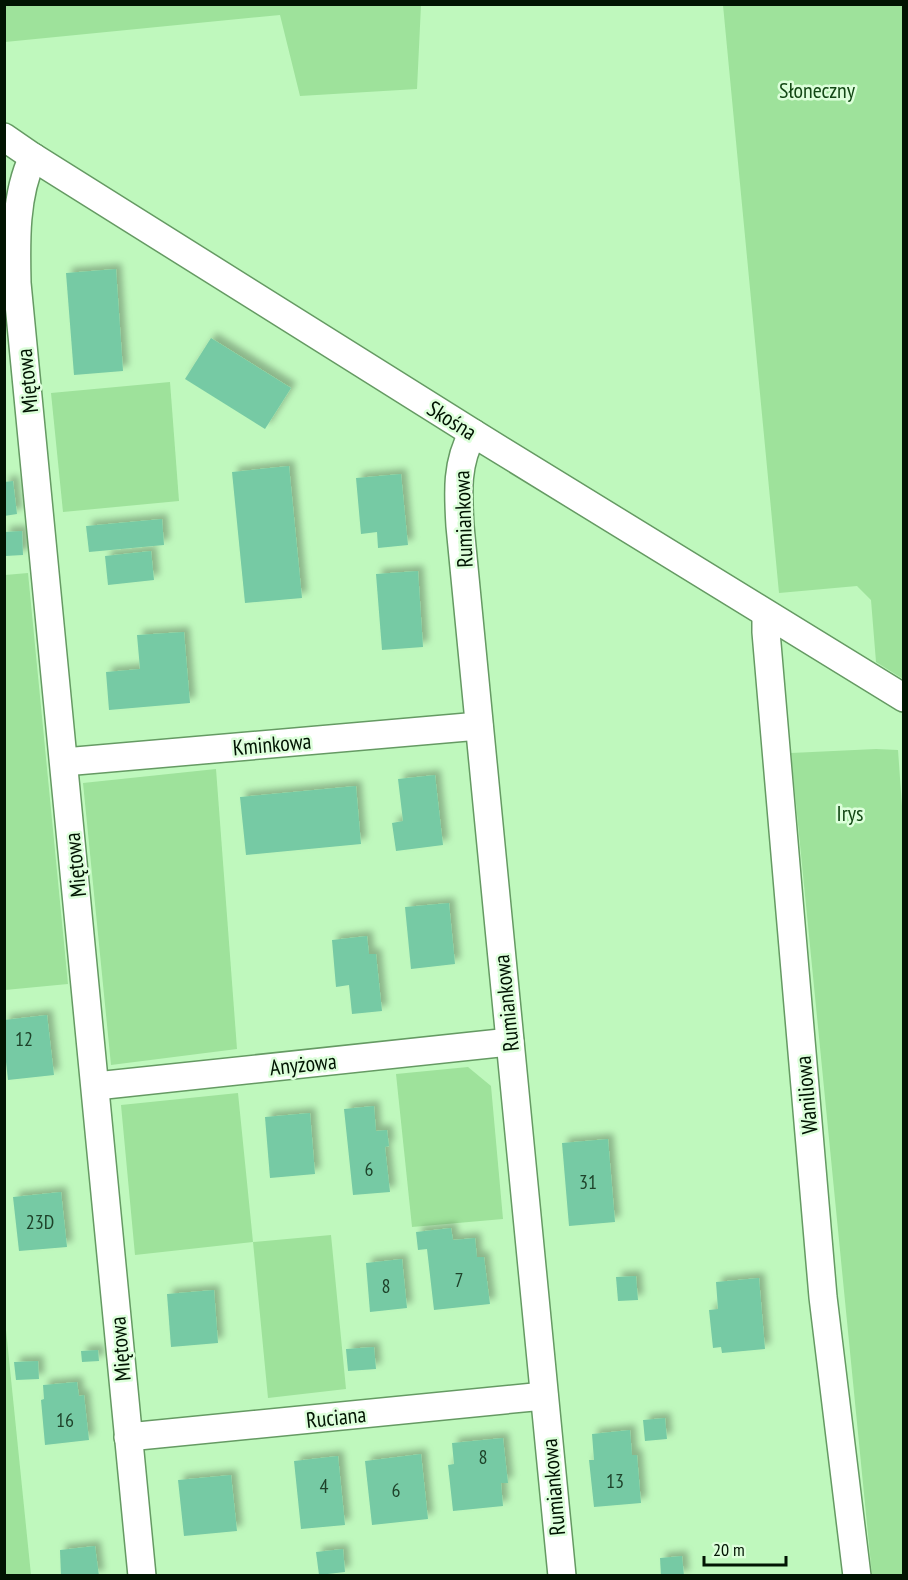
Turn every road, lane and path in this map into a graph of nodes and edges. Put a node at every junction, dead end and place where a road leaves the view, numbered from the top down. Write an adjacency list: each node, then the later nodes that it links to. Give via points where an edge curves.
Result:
1 (4, 136): 2 (street, Skośna)
2 (33, 157): 3 (street, Skośna); 7 (street, Miętowa, via 21,194 17,283)
3 (473, 434): 4 (street, Skośna); 6 (street, Rumiankowa, via 462,458 458,492)
4 (766, 614): 5 (street, Skośna); 14 (street, Waniliowa, via 824,1297)
5 (903, 698)
6 (479, 726): 7 (street, Kminkowa); 8 (street, Rumiankowa)
7 (64, 762): 9 (street, Miętowa)
8 (510, 1042): 9 (street, Anyżowa); 10 (street, Rumiankowa)
9 (96, 1086): 11 (street, Miętowa)
10 (544, 1396): 11 (street, Ruciana); 13 (street, Rumiankowa)
11 (128, 1437): 12 (street, Miętowa)
12 (142, 1575)
13 (562, 1575)
14 (857, 1575)

